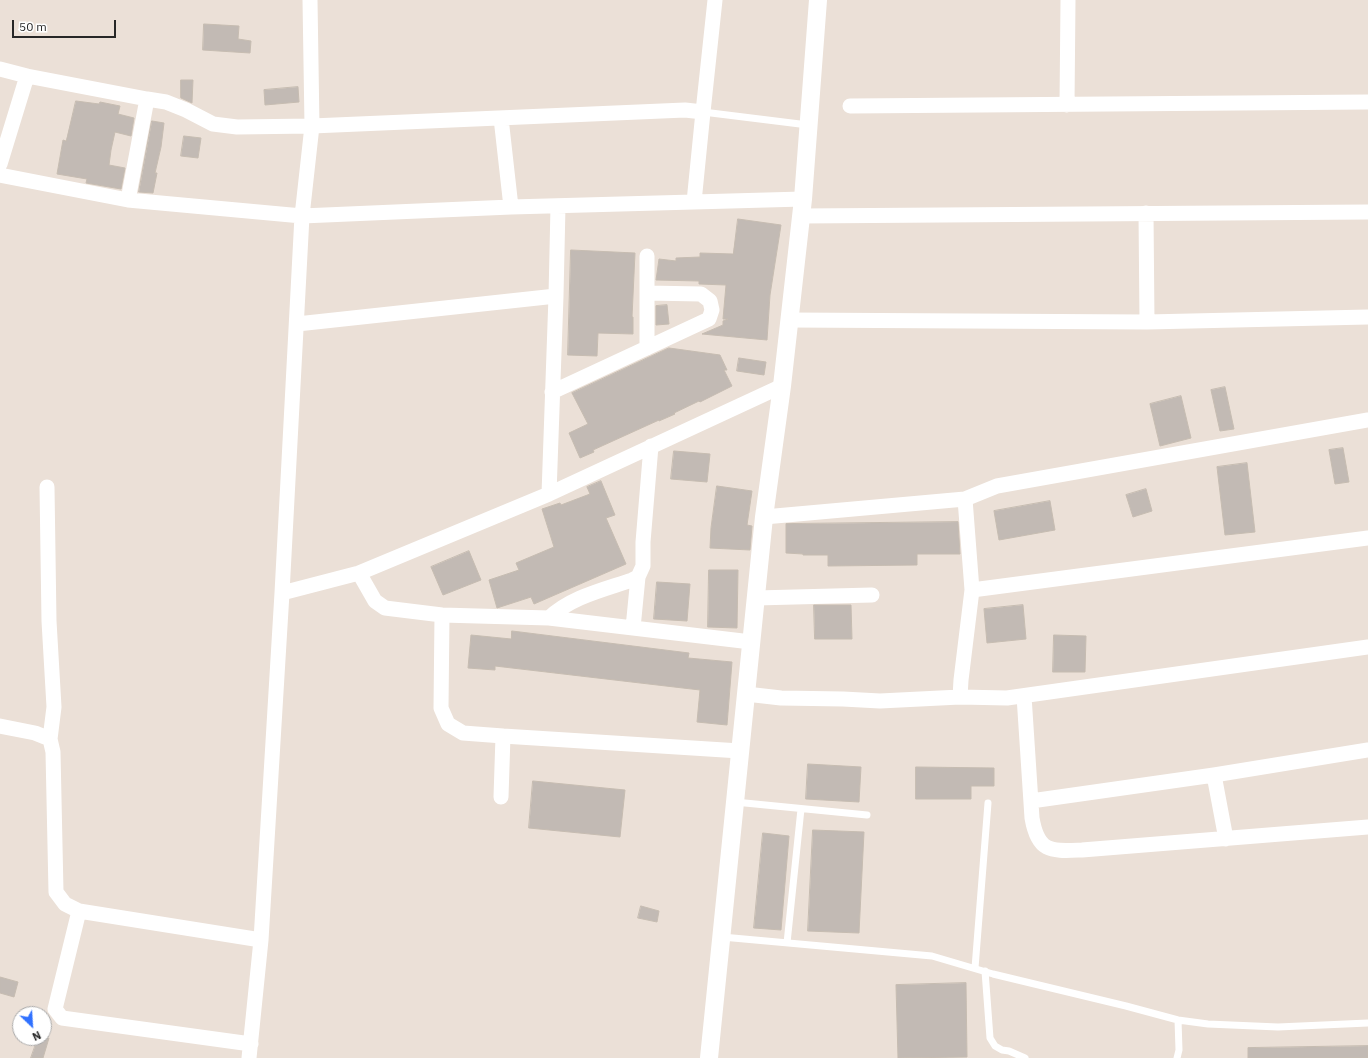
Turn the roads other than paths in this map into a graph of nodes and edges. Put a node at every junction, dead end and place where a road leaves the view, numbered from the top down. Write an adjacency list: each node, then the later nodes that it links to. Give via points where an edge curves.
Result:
1 (310, 0): 14 (street)
2 (715, 0): 11 (street)
3 (818, 0): 13 (street)
4 (1068, 0): 9 (street)
5 (0, 69): 6 (street)
6 (27, 76): 7 (street); 15 (street)
7 (147, 99): 14 (street, via 166,102 213,124 238,127); 17 (street)
8 (1368, 102): 9 (street)
9 (1067, 105): 10 (street)
10 (850, 106)
11 (703, 112): 12 (street, via 685,110); 13 (lane); 18 (street)
12 (501, 118): 14 (street); 20 (street)
13 (808, 125): 21 (street)
14 (312, 126): 24 (street)
15 (0, 164)
16 (0, 175): 17 (street)
17 (128, 200): 24 (street)
18 (694, 202): 19 (street); 21 (street)
19 (558, 206): 20 (street); 27 (street)
20 (511, 207): 24 (street)
21 (802, 207): 23 (street); 29 (street)
22 (1368, 212): 23 (street)
23 (1146, 213): 30 (street)
24 (302, 216): 31 (street)
25 (647, 256): 26 (street)
26 (647, 293): 32 (street); 32 (street, via 701,294 710,301 712,310 709,319)
27 (556, 296): 31 (street); 34 (street)
28 (1368, 317): 30 (street)
29 (789, 320): 30 (street); 33 (street)
30 (1147, 322)
31 (297, 324): 45 (street)
32 (647, 348): 34 (street)
33 (782, 386): 36 (street); 40 (street)
34 (552, 392): 38 (street)
35 (1368, 420): 39 (street, via 997,486)
36 (651, 446): 38 (street); 43 (street, via 643,566)
37 (47, 488): 58 (street, via 49,621 54,707)
38 (549, 494): 42 (street)
39 (965, 498): 40 (street); 44 (street)
40 (764, 517): 47 (street)
41 (1368, 538): 44 (street)
42 (359, 573): 45 (street); 48 (street, via 375,601 385,608)
43 (638, 577): 49 (street, via 576,599); 50 (street)
44 (972, 590): 55 (street)
45 (282, 592): 72 (street)
46 (872, 595): 47 (street)
47 (756, 598): 51 (street)
48 (442, 614): 49 (street); 57 (street, via 441,708 448,724 463,732)
49 (549, 618): 50 (street)
50 (633, 628): 51 (street)
51 (751, 642): 53 (street)
52 (1368, 647): 54 (street)
53 (746, 694): 55 (street, via 781,698 880,701); 60 (street)
54 (1024, 696): 55 (street); 63 (street)
55 (960, 698)
56 (0, 726): 58 (street, via 35,733)
57 (503, 736): 60 (street); 62 (street)
58 (50, 739): 70 (street, via 53,752 56,892 64,904)
59 (1368, 750): 61 (street)
60 (740, 752): 64 (street)
61 (1214, 775): 63 (street); 69 (street)
62 (501, 797)
63 (1031, 801): 69 (street, via 1034,829 1038,839 1046,848 1059,851)
64 (735, 802): 66 (lane); 71 (street)
65 (988, 803): 74 (lane)
66 (801, 809): 67 (lane); 73 (lane)
67 (867, 815)
68 (1368, 827): 69 (street)
69 (1226, 839)
70 (79, 911): 72 (street); 78 (street, via 55,1009 62,1018)
71 (721, 937): 73 (lane); 79 (street)
72 (261, 940): 78 (street)
73 (787, 943): 74 (lane, via 932,956)
74 (975, 968): 75 (lane)
75 (985, 971): 76 (lane); 80 (lane, via 990,1038 995,1046 1002,1050)
76 (1178, 1020): 77 (lane, via 1278,1027); 81 (lane, via 1179,1050)
77 (1368, 1023)
78 (250, 1051)
79 (709, 1058)
80 (1025, 1058)
81 (1176, 1058)

